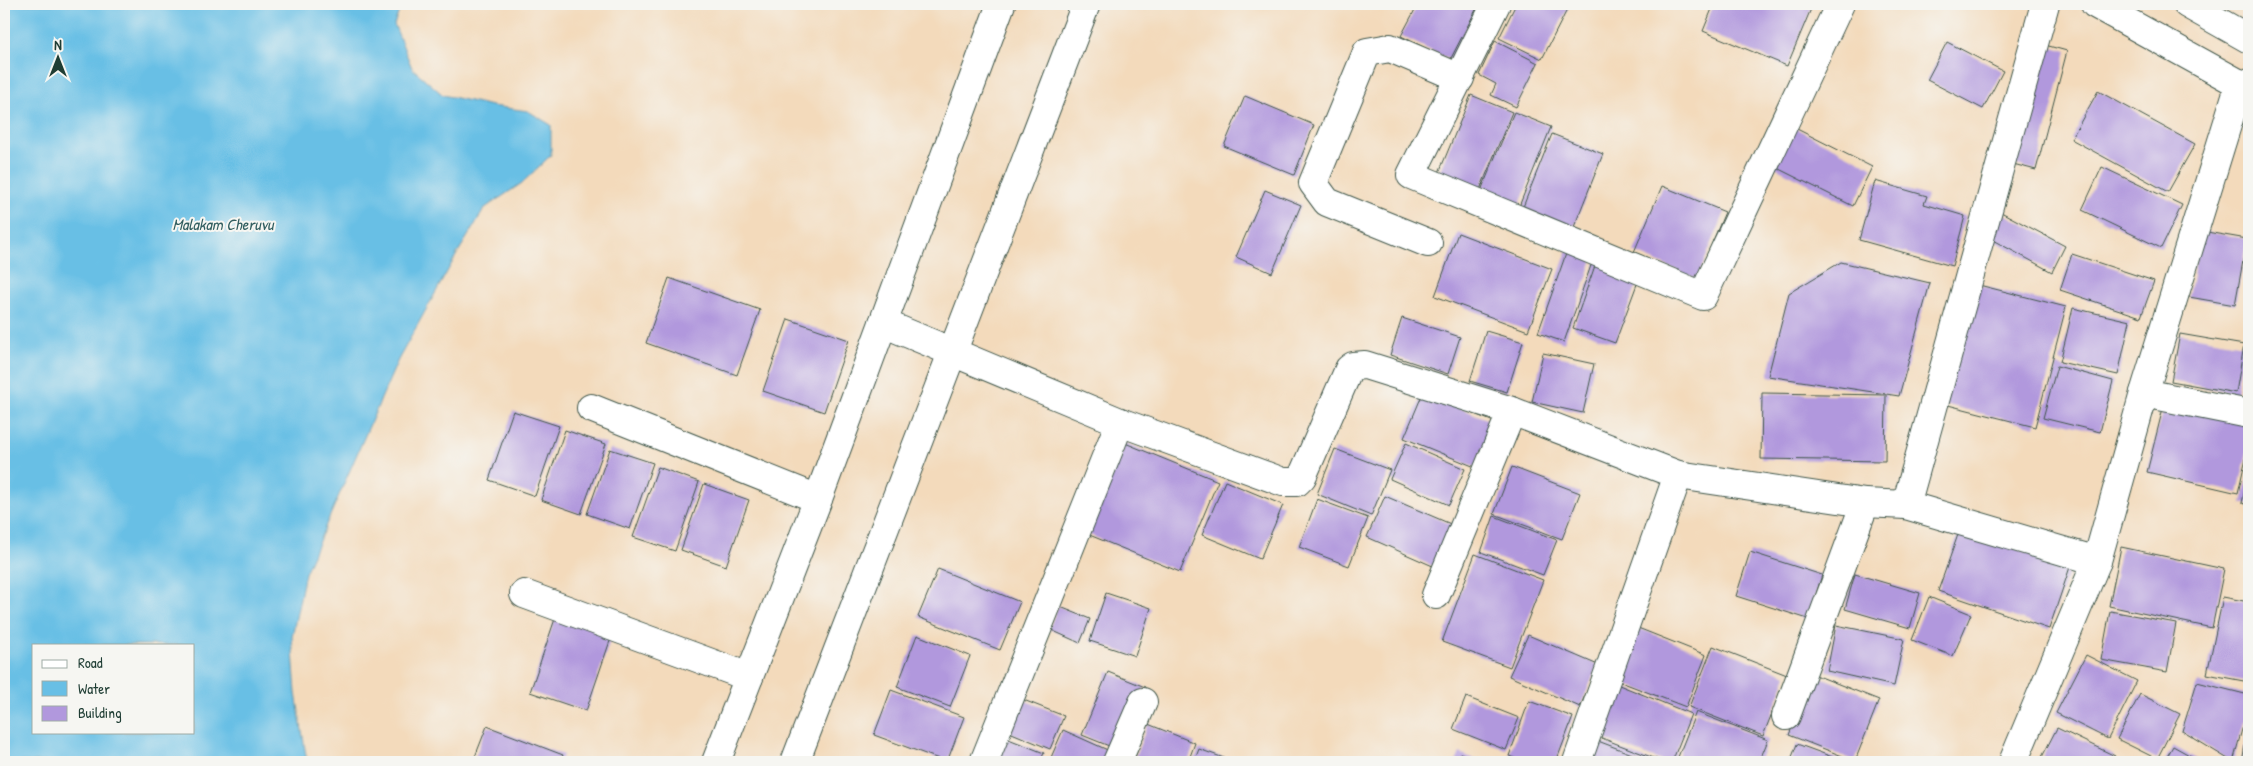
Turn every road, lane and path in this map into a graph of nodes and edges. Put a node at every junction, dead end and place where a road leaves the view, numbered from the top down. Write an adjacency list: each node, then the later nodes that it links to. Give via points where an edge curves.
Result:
1 (1001, 4): 12 (street)
2 (1086, 4): 13 (street)
3 (1496, 4): 9 (street)
4 (1840, 4): 9 (street, via 1703,296 1411,175)
5 (2045, 4): 22 (street)
6 (2096, 4): 10 (street)
7 (2187, 4): 8 (street)
8 (2249, 39)
9 (1460, 78): 11 (street, via 1390,48 1366,52 1313,182 1327,202)
10 (2245, 86): 14 (street)
11 (1428, 243)
12 (883, 324): 13 (street); 20 (street)
13 (953, 353): 18 (street); 30 (street)
14 (2144, 393): 17 (street); 23 (street)
15 (591, 408): 20 (street)
16 (1512, 411): 18 (street, via 1365,365 1353,366 1302,477 1289,483); 19 (street); 25 (street)
17 (2249, 414)
18 (1120, 422): 31 (street)
19 (1678, 475): 21 (street); 33 (street)
20 (818, 499): 26 (street)
21 (1865, 504): 22 (street); 28 (street)
22 (1906, 505): 23 (street)
23 (2097, 561): 34 (street)
24 (524, 594): 26 (street)
25 (1436, 595)
26 (749, 677): 29 (street)
27 (1143, 702): 32 (street)
28 (1786, 716)
29 (716, 762)
30 (795, 762)
31 (984, 762)
32 (1117, 762)
33 (1577, 762)
34 (2013, 762)

